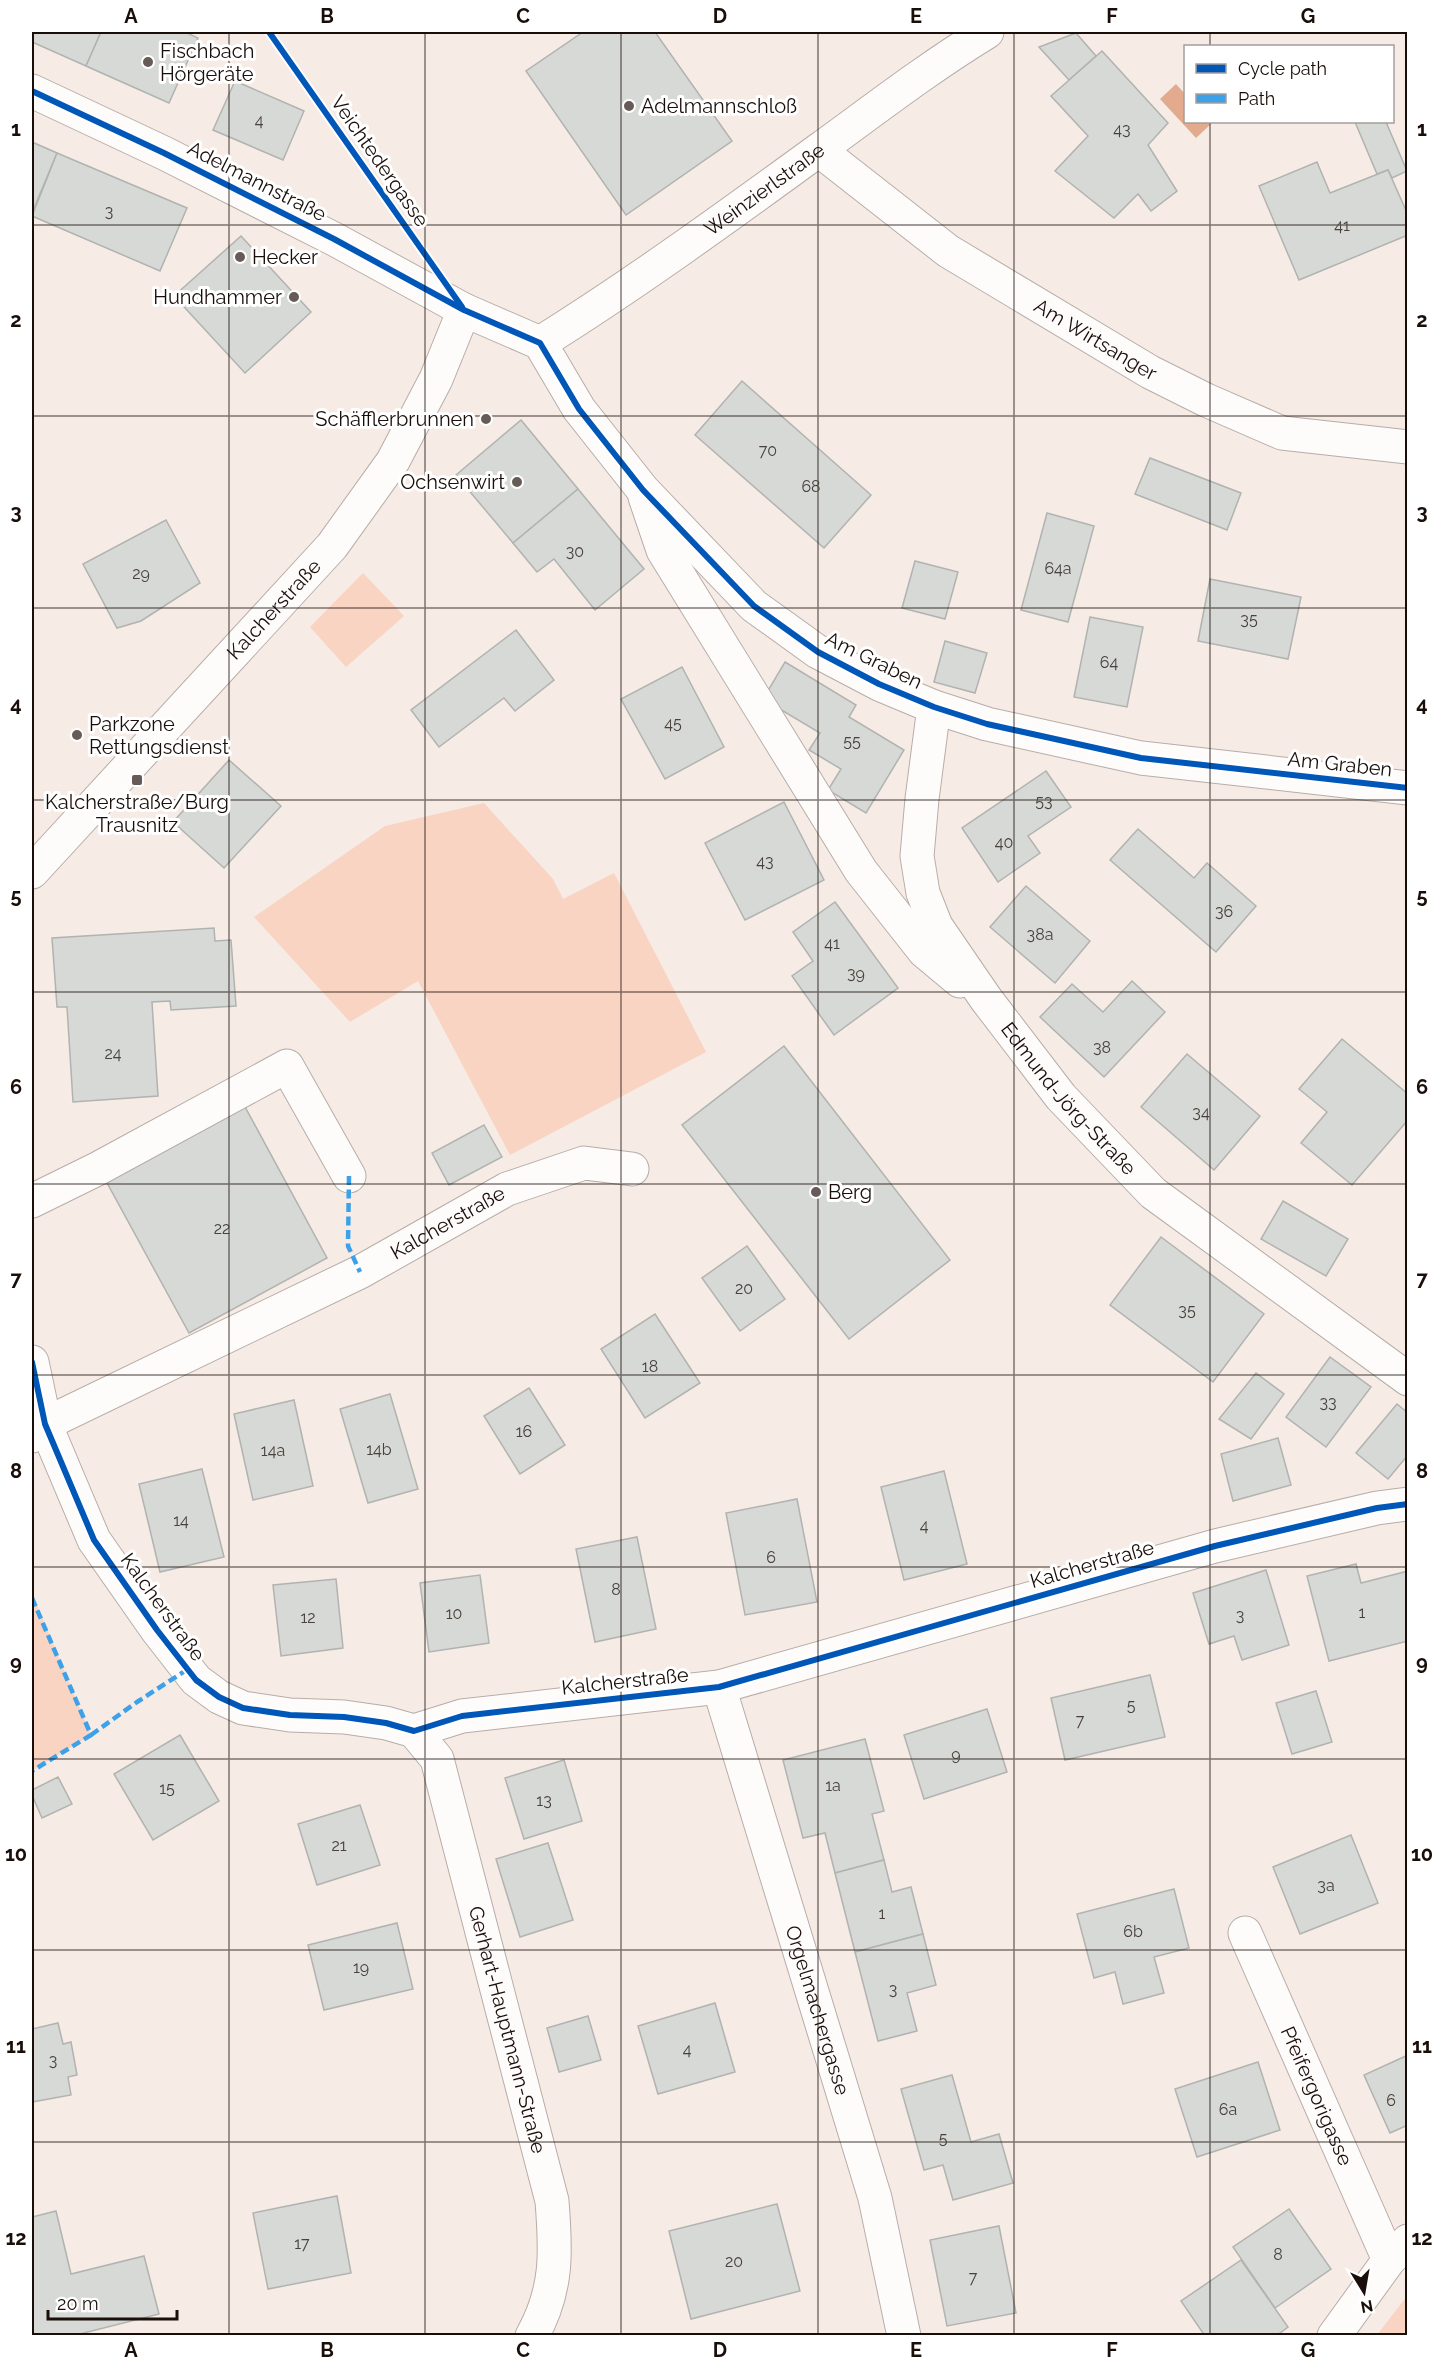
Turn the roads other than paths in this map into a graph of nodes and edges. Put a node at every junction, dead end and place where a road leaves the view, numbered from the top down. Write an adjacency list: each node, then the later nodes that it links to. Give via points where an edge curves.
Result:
1 (987, 32): 3 (street, Weinzierlstraße, via 931,66)
2 (32, 91): 4 (street, Adelmannstraße, via 206,174)
3 (819, 150): 5 (street, Weinzierlstraße, via 608,300); 6 (street, Am Wirtsanger, via 948,251 1150,372 1282,432)
4 (464, 309): 5 (street); 10 (street, Kalcherstraße, via 436,379 393,461 332,546)
5 (540, 343): 7 (street, Am Graben, via 579,409)
6 (1407, 447)
7 (643, 490): 8 (street, Am Graben, via 754,606 818,652); 11 (street, via 663,550 861,871 924,951)
8 (934, 707): 9 (street, Am Graben, via 987,724 1141,758); 11 (street, Edmund-Jörg-Straße, via 917,856 923,893 936,926)
9 (1407, 788)
10 (32, 872)
11 (986, 999): 16 (street, Edmund-Jörg-Straße, via 1061,1097 1153,1193)
12 (632, 1169): 17 (street, Kalcherstraße, via 584,1163 507,1189 360,1272)
13 (349, 1176): 14 (street, via 287,1066)
14 (32, 1201)
15 (32, 1362): 17 (street, Kalcherstraße)
16 (1407, 1379)
17 (38, 1430): 20 (street, Kalcherstraße, via 94,1540 196,1680 243,1708 344,1717)
18 (1407, 1504): 19 (street, Kalcherstraße, via 1215,1546)
19 (719, 1687): 20 (street, Kalcherstraße, via 462,1716); 24 (street, Orgelmachergasse, via 875,2198)
20 (414, 1731): 23 (street, Gerhart-Hauptmann-Straße, via 437,1759 552,2201 556,2266 548,2302)
21 (1245, 1933): 22 (street, Pfeifergorigasse)
22 (1398, 2250): 25 (street, Pfeifergorigasse)
23 (532, 2336)
24 (904, 2336)
25 (1334, 2336)

